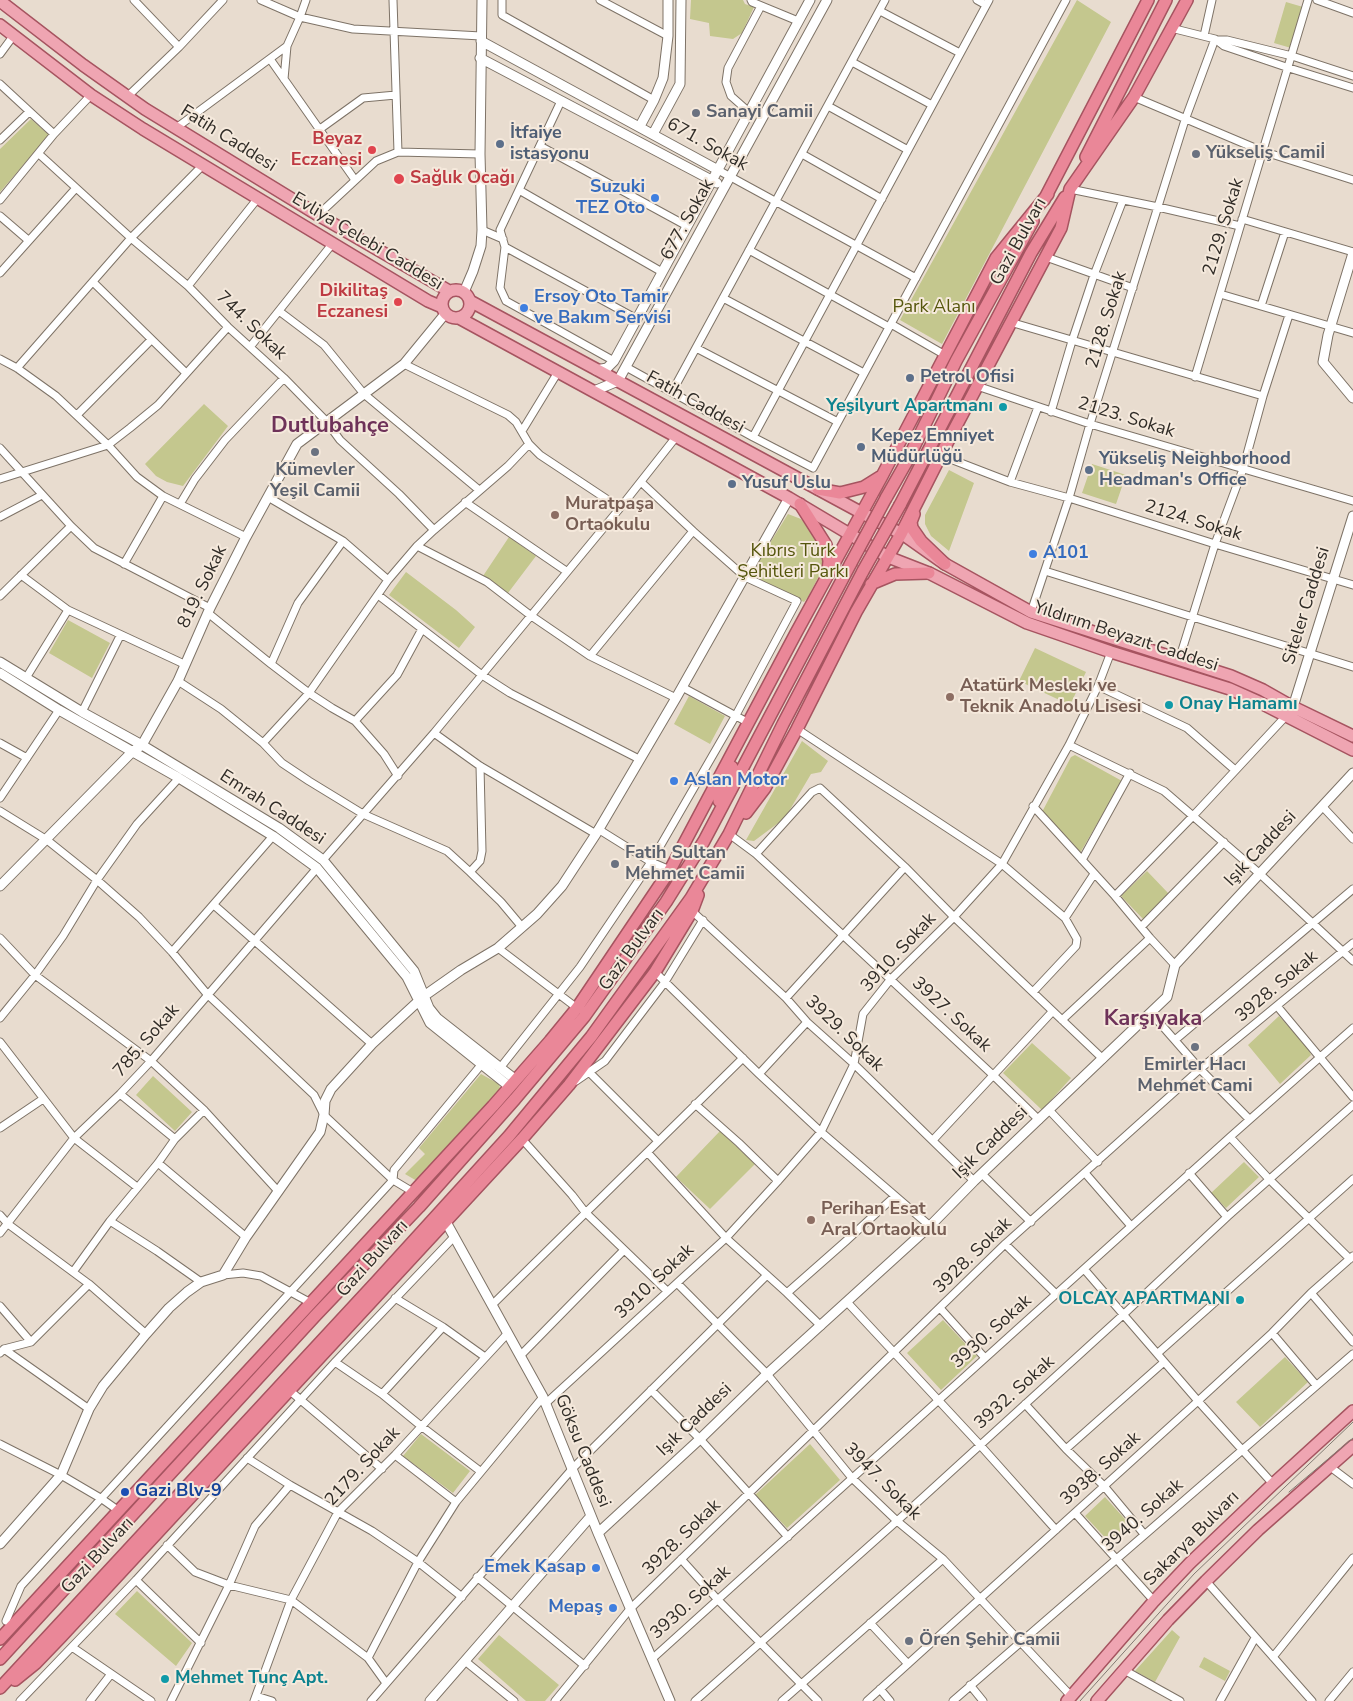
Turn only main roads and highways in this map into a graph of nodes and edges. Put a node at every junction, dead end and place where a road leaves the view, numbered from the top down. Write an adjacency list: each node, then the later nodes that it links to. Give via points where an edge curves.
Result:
1 (1148, 0): 7 (highway, Gazi Bulvarı)
2 (1166, 0): 6 (highway, Gazi Bulvarı)
3 (1187, 0): 6 (highway, via 1134,97)
4 (0, 1): 8 (main road, Fatih Caddesi, via 83,65 176,128)
5 (0, 25): 10 (main road, Evliya Çelebi Caddesi, via 91,95 143,129)
6 (1070, 189): 14 (highway, via 1061,228); 28 (highway, Gazi Bulvarı, bridge, via 1031,253 783,724)
7 (1048, 194): 12 (highway, via 996,258); 29 (highway, Gazi Bulvarı, bridge, via 956,361 907,462)
8 (449, 291): 9 (main road, via 457,290); 10 (main road, via 442,300)
9 (467, 297): 11 (main road, via 468,312); 13 (main road, Fatih Caddesi)
10 (444, 310): 11 (main road, via 451,318)
11 (459, 318): 15 (main road)
12 (882, 476): 13 (highway, via 864,488 840,493); 16 (highway)
13 (818, 489): 16 (main road, Fatih Caddesi)
14 (918, 500): 18 (highway); 20 (highway, via 912,528)
15 (800, 504): 17 (main road); 22 (highway, via 826,545)
16 (862, 512): 17 (highway); 18 (main road, Fatih Caddesi)
17 (850, 534): 19 (main road); 22 (highway)
18 (902, 535): 19 (highway); 20 (main road, Yıldırım Beyazıt Caddesi)
19 (888, 557): 21 (main road, Yıldırım Beyazıt Caddesi); 23 (highway)
20 (945, 564): 24 (main road, Yıldırım Beyazıt Caddesi, via 1031,612 1238,680 1262,690)
21 (929, 573): 23 (highway, via 895,574); 24 (main road, Yıldırım Beyazıt Caddesi, via 1027,623)
22 (827, 576): 25 (highway)
23 (871, 584): 28 (highway, via 765,788)
24 (1289, 711): 26 (main road, Yıldırım Beyazıt Caddesi); 27 (main road, Yıldırım Beyazıt Caddesi)
25 (749, 723): 29 (highway); 33 (highway, via 670,870 550,1041 119,1510)
26 (1353, 736)
27 (1353, 750)
28 (730, 834): 30 (highway, Gazi Bulvarı)
29 (704, 842): 35 (highway, Gazi Bulvarı, via 666,902 584,1017 520,1094)
30 (709, 868): 36 (highway, Gazi Bulvarı, via 591,1037 509,1136); 37 (highway, via 692,911 655,972 569,1085 61,1637)
31 (1353, 1411): 38 (main road, Sakarya Bulvarı, via 1190,1563)
32 (1353, 1446): 39 (main road, via 1206,1581)
33 (6, 1621): 34 (highway)
34 (0, 1639)
35 (0, 1659)
36 (0, 1688)
37 (0, 1693)
38 (1069, 1698)
39 (1097, 1701)

